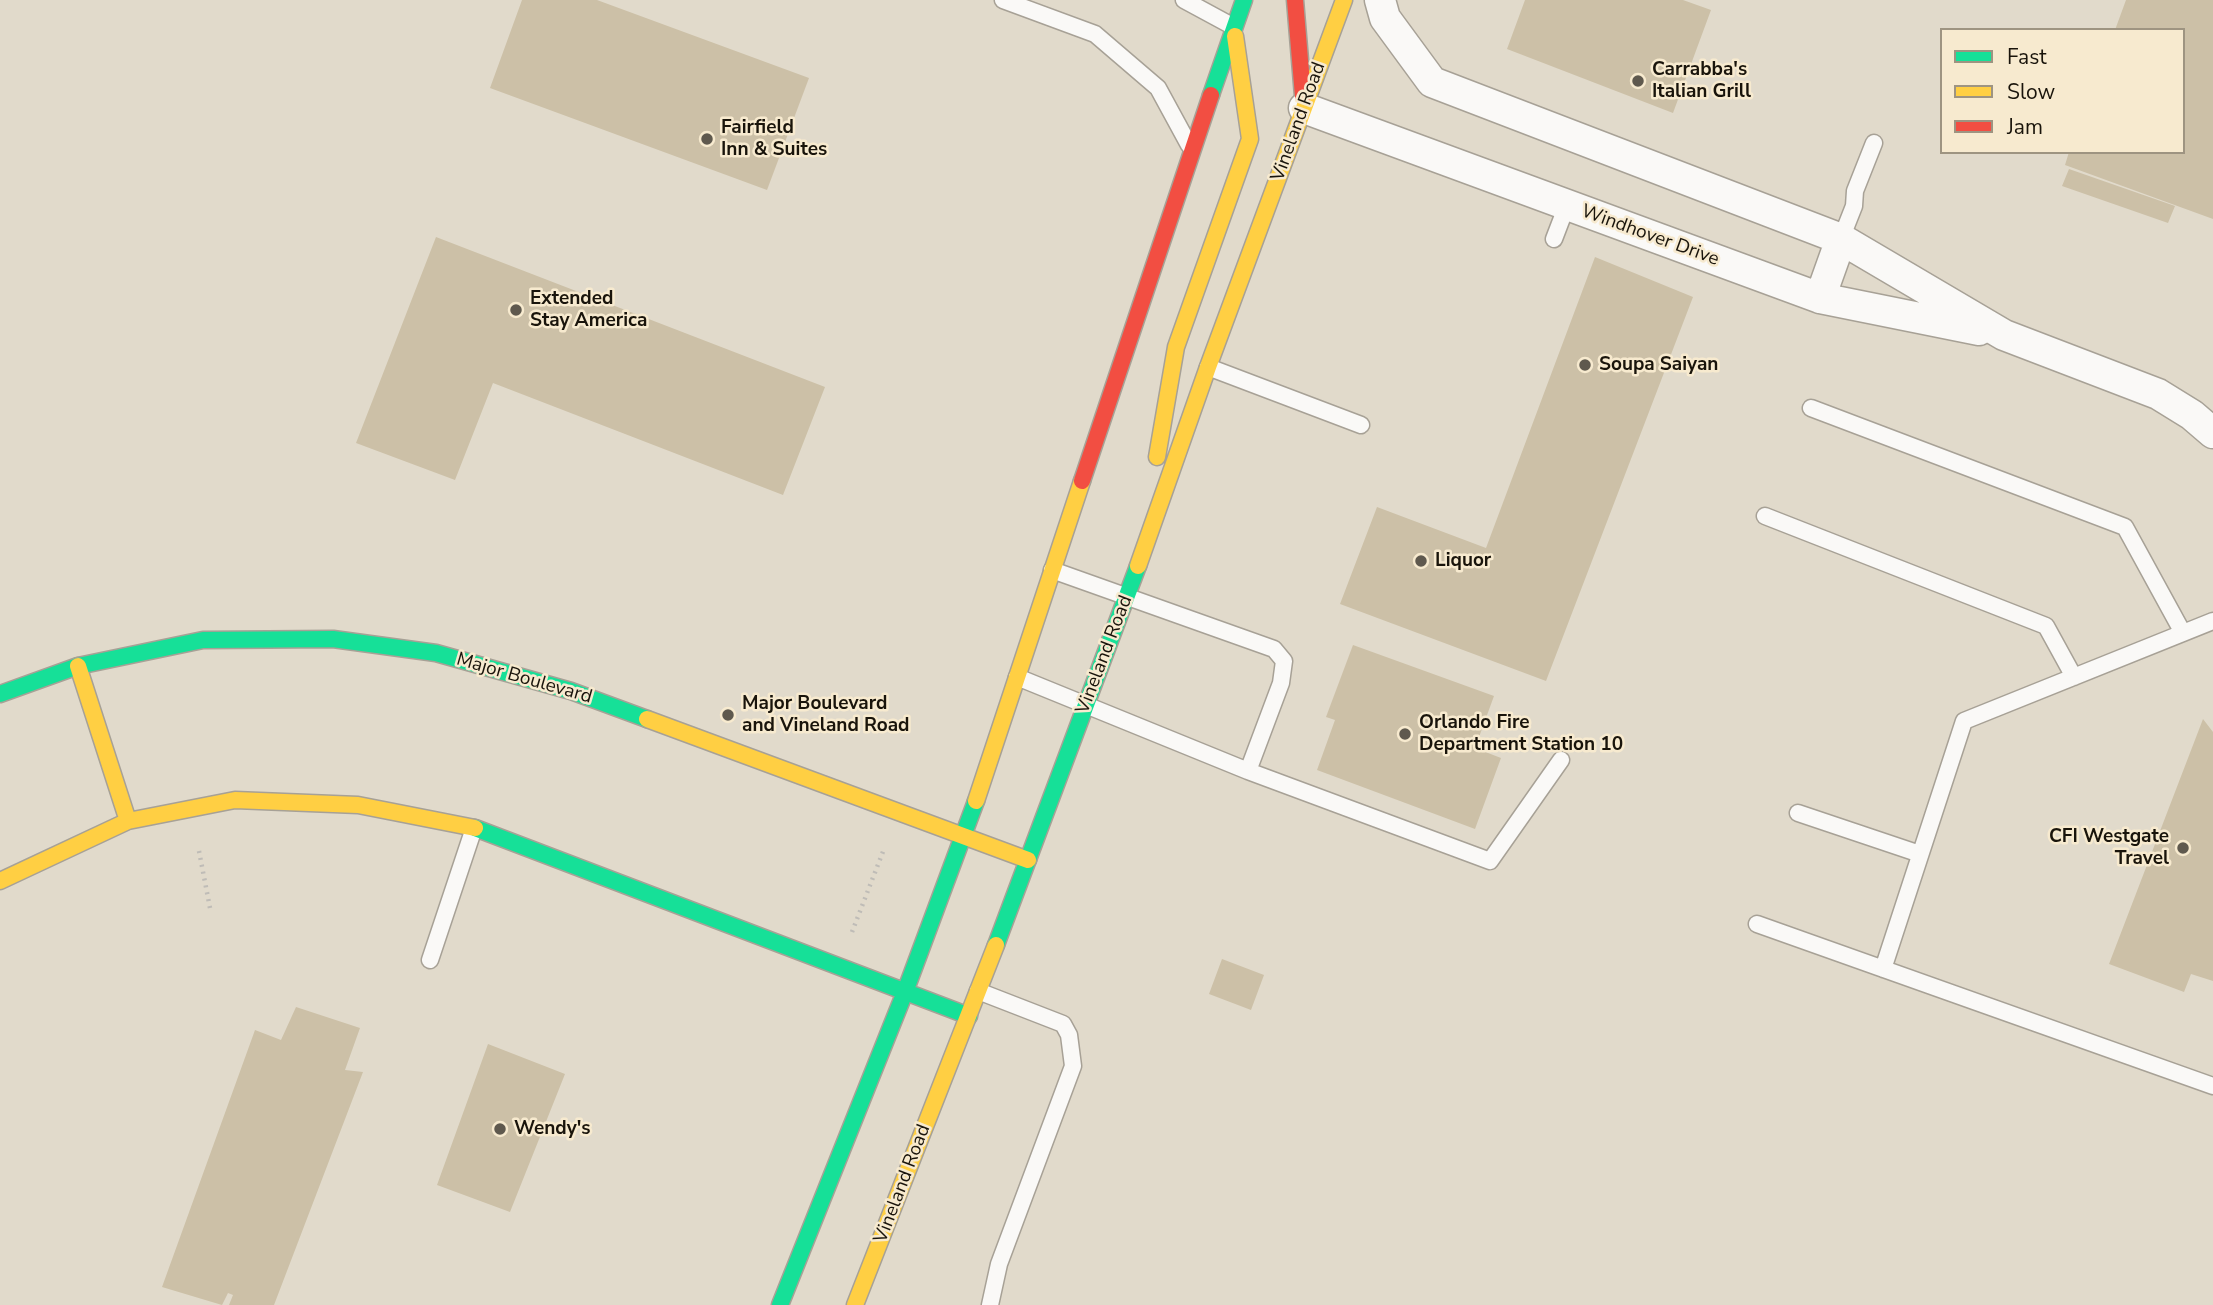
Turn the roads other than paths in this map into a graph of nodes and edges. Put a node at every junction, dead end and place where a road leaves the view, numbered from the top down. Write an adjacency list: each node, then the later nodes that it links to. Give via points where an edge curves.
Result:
1 (1003, 0): 7 (lane)
2 (1184, 0): 8 (lane)
3 (1244, 0): 8 (street)
4 (1295, 0): 9 (street)
5 (1344, 0): 9 (street, Vineland Road)
6 (1380, 0): 14 (street, Windhover Drive, via 1385,18 1432,82)
7 (1028, 4): 11 (lane, via 1095,34 1158,88)
8 (1234, 27): 11 (street); 22 (street, via 1250,139 1176,347)
9 (1304, 108): 12 (street, Windhover Drive); 17 (street, Vineland Road)
10 (1874, 143): 14 (lane)
11 (1192, 152): 23 (street)
12 (1567, 205): 13 (lane); 15 (street, Windhover Drive)
13 (1554, 239)
14 (1842, 239): 15 (street); 16 (street, Windhover Drive)
15 (1820, 298): 16 (street, Windhover Drive)
16 (2004, 335): 20 (street, Windhover Drive, via 2158,394)
17 (1208, 367): 19 (lane); 22 (street, Vineland Road)
18 (1811, 408): 26 (lane, via 2125,527)
19 (1361, 425)
20 (2211, 425)
21 (1765, 516): 29 (lane, via 2046,626)
22 (1138, 566): 24 (street, Vineland Road)
23 (1052, 570): 24 (lane); 28 (street)
24 (1127, 597): 31 (street, Vineland Road); 33 (lane, via 1274,649 1284,662 1281,683)
25 (2213, 621): 26 (lane)
26 (2183, 633): 29 (lane)
27 (78, 666): 30 (street, Major Boulevard); 35 (street); 37 (street, Major Boulevard, via 203,640 333,639 436,653 572,691)
28 (1016, 677): 31 (lane); 37 (street)
29 (2074, 677): 38 (lane, via 1964,721)
30 (0, 694)
31 (1086, 705): 33 (lane); 39 (street, Vineland Road)
32 (1561, 760): 33 (lane, via 1490,861)
33 (1248, 771)
34 (1798, 813): 38 (lane)
35 (128, 821): 36 (street, via 235,800 358,805); 40 (street)
36 (474, 828): 42 (lane); 45 (street)
37 (964, 838): 39 (street, Major Boulevard); 45 (street)
38 (1920, 854): 43 (lane)
39 (1028, 860): 44 (street, Vineland Road)
40 (0, 881)
41 (1757, 924): 43 (lane)
42 (430, 960)
43 (1882, 969): 47 (lane)
44 (978, 991): 46 (street, Vineland Road); 50 (lane, via 1063,1024 1073,1066 999,1264)
45 (905, 992): 46 (street); 48 (street)
46 (969, 1016): 49 (street, Vineland Road)
47 (2213, 1086)
48 (780, 1305)
49 (855, 1305)
50 (990, 1305)

